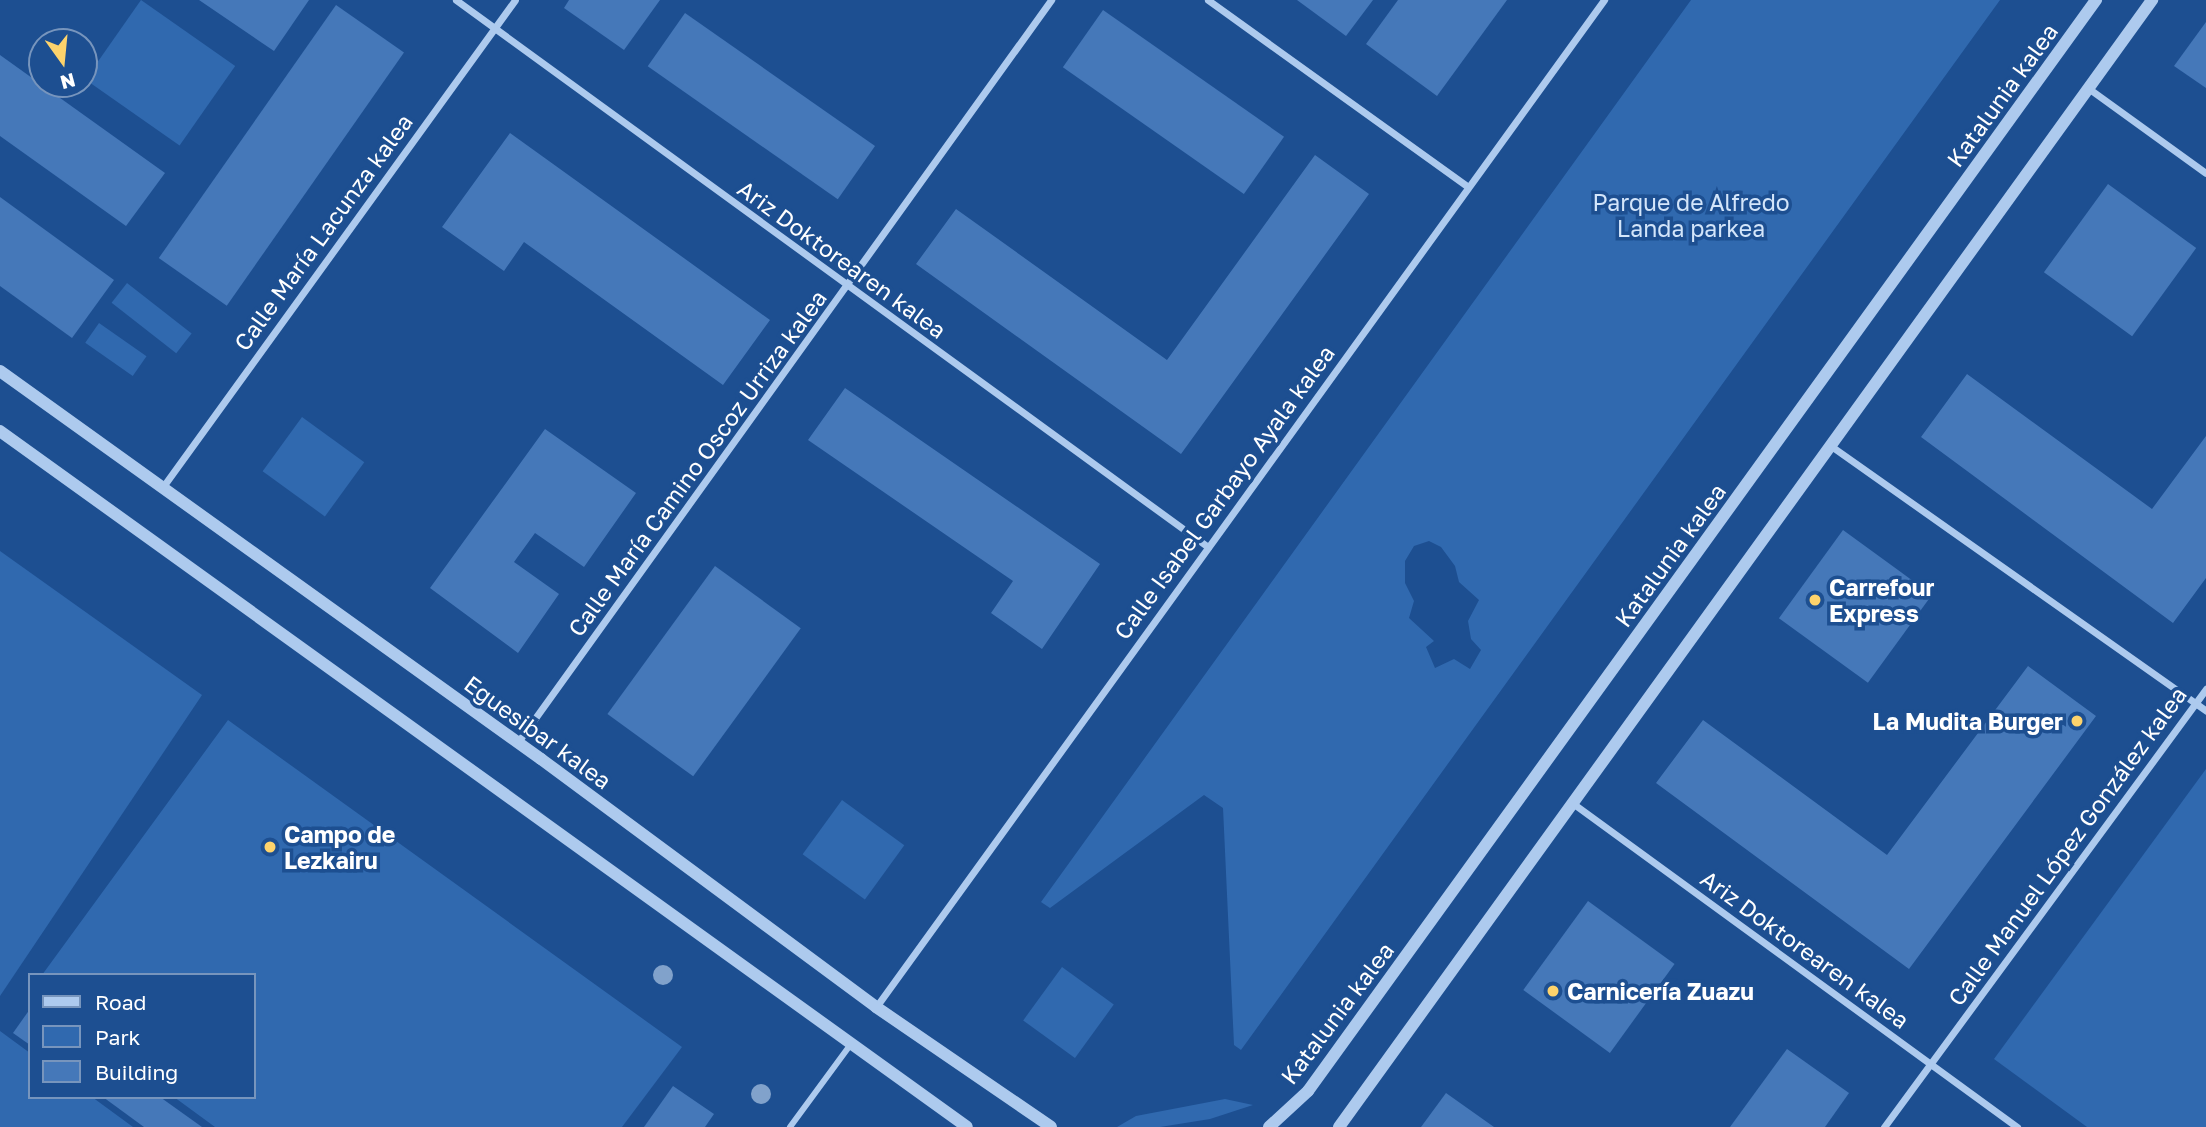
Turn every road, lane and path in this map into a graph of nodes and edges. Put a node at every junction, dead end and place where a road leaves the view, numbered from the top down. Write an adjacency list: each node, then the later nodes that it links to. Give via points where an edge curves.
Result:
1 (456, 0): 8 (street, Ariz Doktorearen kalea)
2 (515, 0): 8 (street, Calle María Lacunza kalea)
3 (1051, 0): 12 (street, Calle María Camino Oscoz Urriza kalea)
4 (1208, 0): 11 (street)
5 (1604, 0): 11 (street, Calle Isabel Garbayo Ayala kalea)
6 (2096, 0): 29 (street, Katalunia kalea, via 1308,1091)
7 (2152, 0): 9 (street)
8 (494, 28): 12 (street, Ariz Doktorearen kalea); 16 (street, Calle María Lacunza kalea)
9 (2088, 88): 10 (street); 15 (street)
10 (2206, 173)
11 (1467, 186): 17 (street, Calle Isabel Garbayo Ayala kalea)
12 (847, 288): 17 (street, Ariz Doktorearen kalea); 21 (street, Calle María Camino Oscoz Urriza kalea)
13 (0, 372): 16 (street, Eguesibar kalea)
14 (0, 431): 24 (street)
15 (1831, 446): 19 (street); 22 (street)
16 (162, 488): 21 (street, Eguesibar kalea)
17 (1208, 547): 23 (street, Calle Isabel Garbayo Ayala kalea)
18 (2206, 689): 19 (street, Calle Manuel López González kalea)
19 (2195, 703): 20 (street); 25 (street, Calle Manuel López González kalea)
20 (2206, 711)
21 (518, 742): 23 (street, Eguesibar kalea)
22 (1570, 802): 25 (street, Ariz Doktorearen kalea); 30 (street)
23 (876, 1007): 28 (street, Eguesibar kalea)
24 (851, 1044): 26 (street); 27 (street)
25 (1930, 1064): 31 (street, Calle Manuel López González kalea); 32 (street, Ariz Doktorearen kalea)
26 (790, 1127)
27 (967, 1127)
28 (1051, 1127)
29 (1269, 1127)
30 (1339, 1127)
31 (1884, 1127)
32 (2017, 1127)

